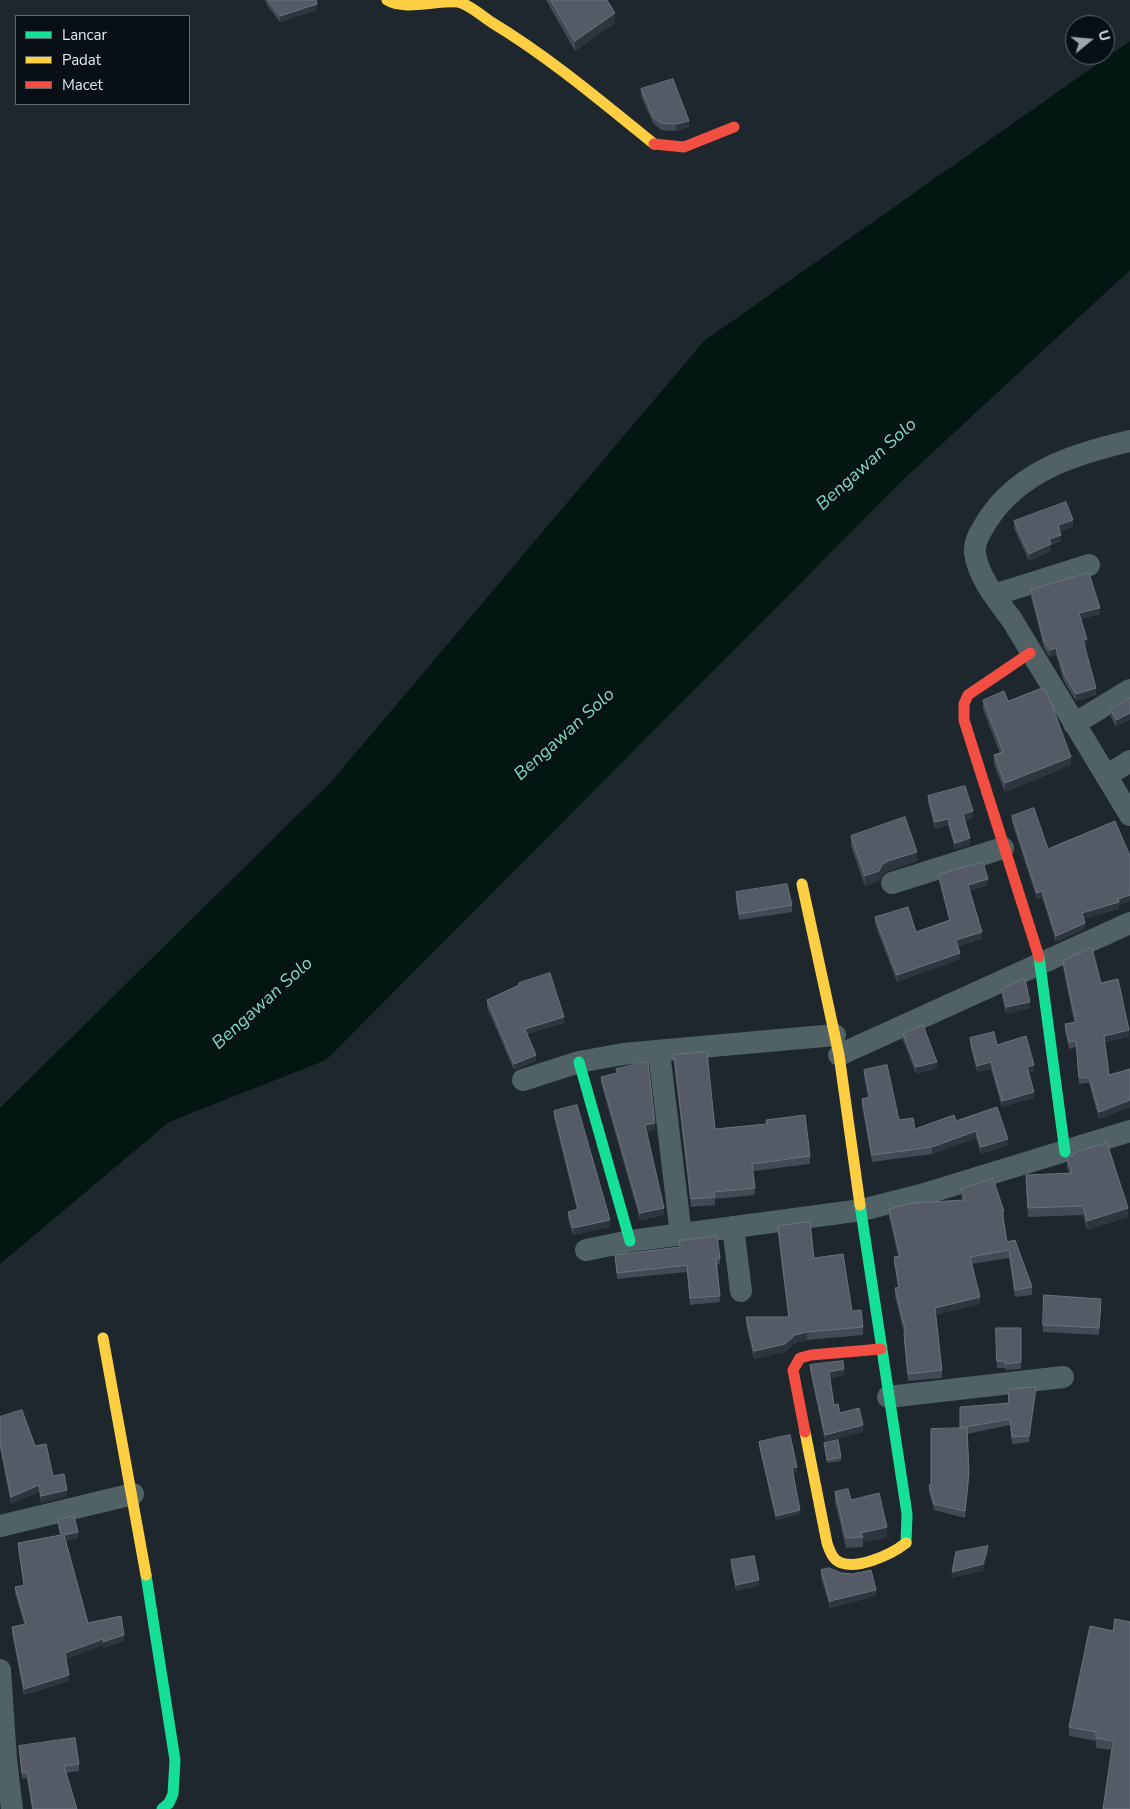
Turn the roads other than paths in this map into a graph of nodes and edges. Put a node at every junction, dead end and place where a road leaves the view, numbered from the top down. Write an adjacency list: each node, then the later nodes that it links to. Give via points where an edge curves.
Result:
1 (387, 0): 2 (street, via 395,5 460,2 497,24 563,72 655,145 684,147)
2 (734, 127)
3 (1130, 441): 5 (street, via 1066,459 1020,483 991,516 976,542 975,551 981,571)
4 (1089, 565): 5 (street)
5 (994, 595): 6 (street)
6 (1030, 652): 8 (street); 12 (street, via 974,689 964,704 964,720)
7 (1130, 690): 8 (street)
8 (1074, 724): 10 (street)
9 (1130, 762): 10 (street)
10 (1106, 776): 11 (street)
11 (1130, 814)
12 (1003, 848): 13 (street); 16 (street)
13 (892, 883)
14 (802, 884): 17 (street)
15 (1130, 923): 16 (street)
16 (1042, 965): 17 (street); 22 (street)
17 (837, 1045): 18 (street); 23 (street)
18 (660, 1052): 19 (street, via 623,1054); 25 (street)
19 (579, 1062): 20 (street); 26 (street)
20 (523, 1080)
21 (1130, 1131): 22 (street)
22 (1065, 1152): 23 (street)
23 (862, 1210): 24 (street); 30 (street)
24 (733, 1227): 25 (street); 28 (street)
25 (681, 1235): 26 (street)
26 (630, 1241): 27 (street)
27 (586, 1250)
28 (741, 1291)
29 (103, 1338): 33 (street)
30 (881, 1349): 32 (street); 32 (street, via 811,1355 800,1358 793,1370 827,1543 838,1562 847,1565 894,1551 906,1542 907,1514)
31 (1063, 1377): 32 (street)
32 (888, 1398)
33 (133, 1494): 34 (street); 38 (street, via 175,1765 174,1793)
34 (0, 1526)
35 (0, 1670): 36 (street)
36 (2, 1744): 37 (street)
37 (12, 1809)
38 (162, 1809)

